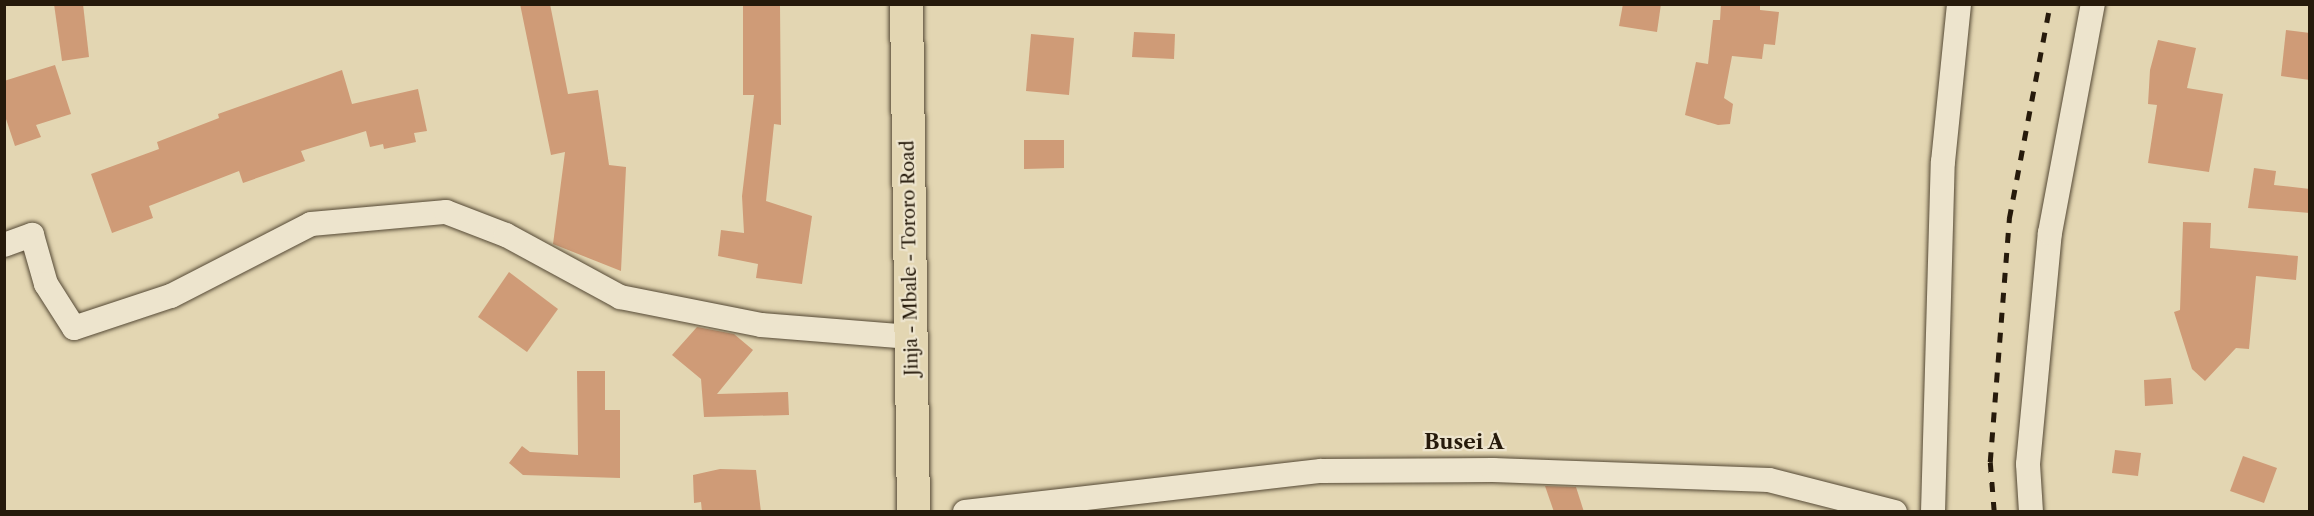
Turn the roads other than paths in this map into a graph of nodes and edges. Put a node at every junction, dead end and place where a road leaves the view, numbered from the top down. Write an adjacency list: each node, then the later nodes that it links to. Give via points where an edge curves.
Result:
1 (906, 4): 5 (main road, Jinja - Mbale - Tororo Road)
2 (1959, 4): 9 (street, via 1943,162)
3 (2093, 4): 10 (street, via 2050,233 2028,464)
4 (4, 245): 5 (street, via 32,235 46,284 74,328 171,296 311,224 446,212 506,235 620,297 761,325)
5 (911, 337): 6 (main road, Jinja - Mbale - Tororo Road)
6 (913, 512)
7 (965, 512): 8 (street, via 1321,471 1470,470 1769,480)
8 (1895, 512)
9 (1933, 512)
10 (2031, 512)

